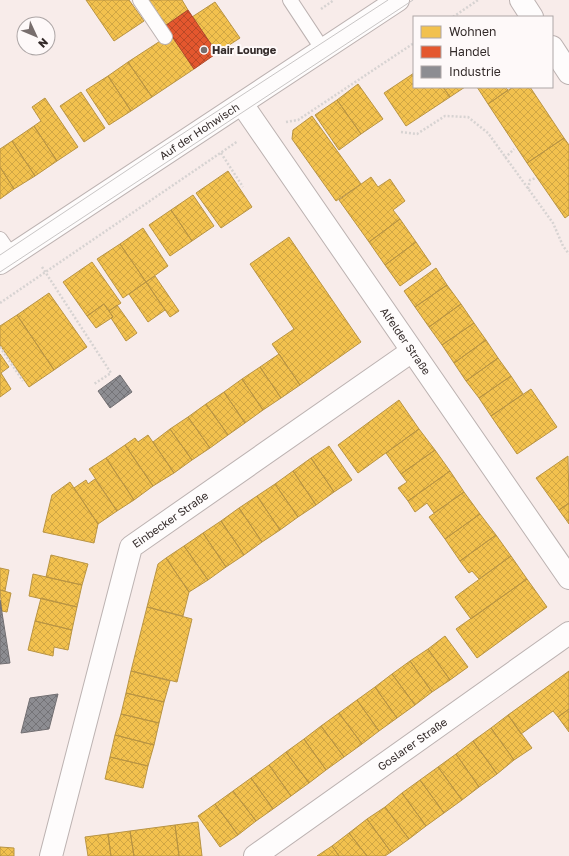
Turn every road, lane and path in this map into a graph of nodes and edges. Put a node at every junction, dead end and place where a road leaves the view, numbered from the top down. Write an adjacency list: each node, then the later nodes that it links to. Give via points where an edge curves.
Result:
1 (140, 0): 8 (lane)
2 (290, 0): 11 (lane)
3 (398, 0): 11 (street, Auf der Hohwisch)
4 (478, 0): 6 (path)
5 (521, 0): 7 (street)
6 (454, 16)
7 (531, 16)
8 (165, 37)
9 (413, 44): 14 (path, via 298,120)
10 (553, 49): 12 (street)
11 (323, 50): 13 (street, Auf der Hohwisch)
12 (569, 73)
13 (242, 104): 14 (street, Alfelder Straße); 22 (street, Auf der Hohwisch)
14 (258, 128): 17 (path); 27 (street, Alfelder Straße)
15 (401, 132): 18 (path, via 417,134 445,116 468,117 488,133)
16 (514, 149): 18 (path)
17 (220, 153): 20 (path); 24 (path)
18 (505, 158): 21 (path)
19 (536, 178): 21 (path, via 530,180)
20 (243, 187)
21 (528, 189): 23 (path, via 553,223)
22 (10, 250): 24 (path)
23 (569, 254)
24 (45, 272): 25 (path); 29 (path, via 111,373)
25 (0, 303)
26 (0, 347): 28 (path)
27 (412, 351): 30 (street, Alfelder Straße); 32 (street, Einbecker Straße, via 131,547)
28 (23, 381)
29 (94, 384)
30 (569, 578)
31 (569, 633): 33 (street, Goslarer Straße)
32 (52, 856)
33 (255, 856)

